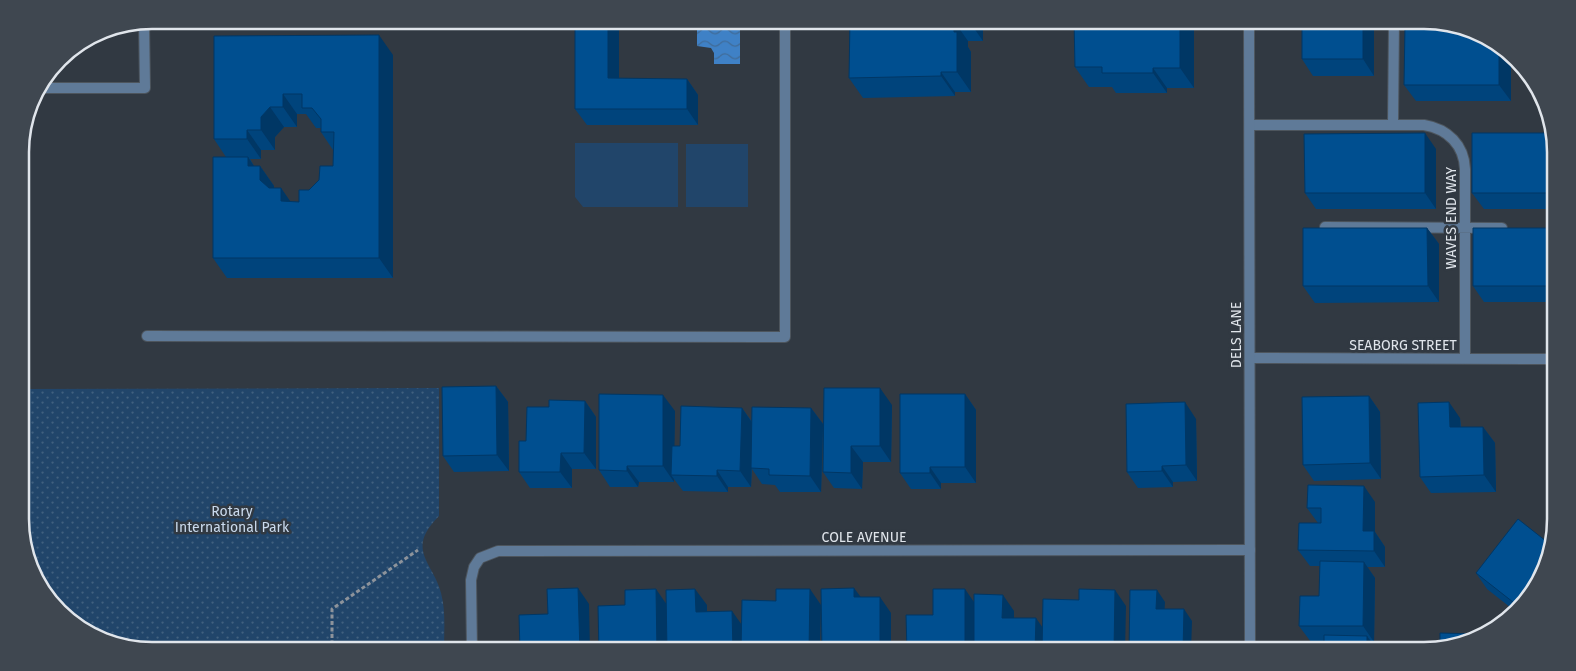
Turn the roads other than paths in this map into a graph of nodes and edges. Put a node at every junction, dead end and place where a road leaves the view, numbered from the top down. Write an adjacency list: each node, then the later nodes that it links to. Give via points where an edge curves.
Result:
1 (144, 29): 5 (street, via 145,88)
2 (785, 29): 11 (street, via 785,338)
3 (1250, 29): 6 (street, DELS LANE)
4 (1394, 29): 7 (street)
5 (46, 88)
6 (1250, 125): 7 (street, WAVES END WAY); 12 (street, DELS LANE)
7 (1393, 125): 9 (street, WAVES END WAY, via 1433,127 1445,132 1459,145 1465,162)
8 (1325, 227): 9 (street)
9 (1466, 227): 10 (street); 13 (street, WAVES END WAY)
10 (1515, 228)
11 (147, 336)
12 (1250, 358): 13 (street, SEABORG STREET); 15 (street, DELS LANE)
13 (1465, 358): 14 (street, SEABORG STREET)
14 (1547, 359)
15 (1250, 550): 16 (street, COLE AVENUE, via 504,551 480,558 474,567 471,580); 17 (street, DELS LANE)
16 (472, 642)
17 (1250, 642)

